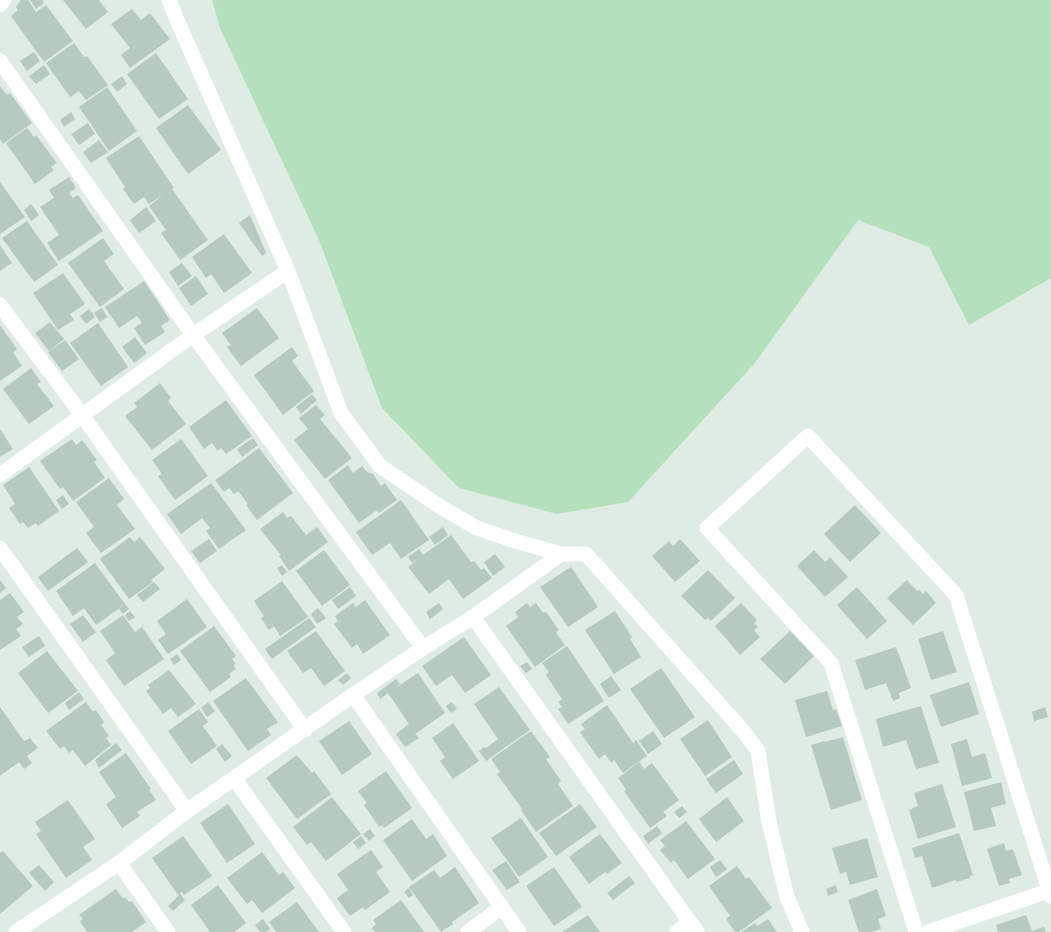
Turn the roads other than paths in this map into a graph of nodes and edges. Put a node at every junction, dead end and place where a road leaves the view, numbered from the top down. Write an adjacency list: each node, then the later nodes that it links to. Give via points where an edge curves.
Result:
1 (4, 0): 3 (street)
2 (169, 0): 5 (street)
3 (0, 5)
4 (0, 61): 7 (street)
5 (288, 271): 7 (street); 11 (street, via 341,412 380,466 476,528)
6 (0, 305): 8 (street)
7 (193, 335): 8 (street); 13 (street)
8 (82, 415): 9 (street); 15 (street)
9 (0, 475)
10 (0, 548): 17 (street)
11 (561, 554): 12 (street); 28 (street, via 586,554 758,751 773,841 787,897)
12 (473, 617): 13 (street); 21 (street)
13 (423, 648): 14 (street)
14 (353, 695): 15 (street); 20 (street)
15 (305, 730): 16 (street)
16 (234, 778): 17 (street); 24 (street)
17 (188, 811): 18 (street)
18 (119, 863): 22 (street); 23 (street)
19 (1050, 892): 29 (street, via 956,595 808,436 707,528 831,663); 30 (street)
20 (502, 907): 25 (street); 26 (street)
21 (694, 927): 27 (street)
22 (16, 932)
23 (168, 932)
24 (344, 932)
25 (468, 932)
26 (519, 932)
27 (677, 932)
28 (802, 932)
29 (916, 932)
30 (928, 932)

